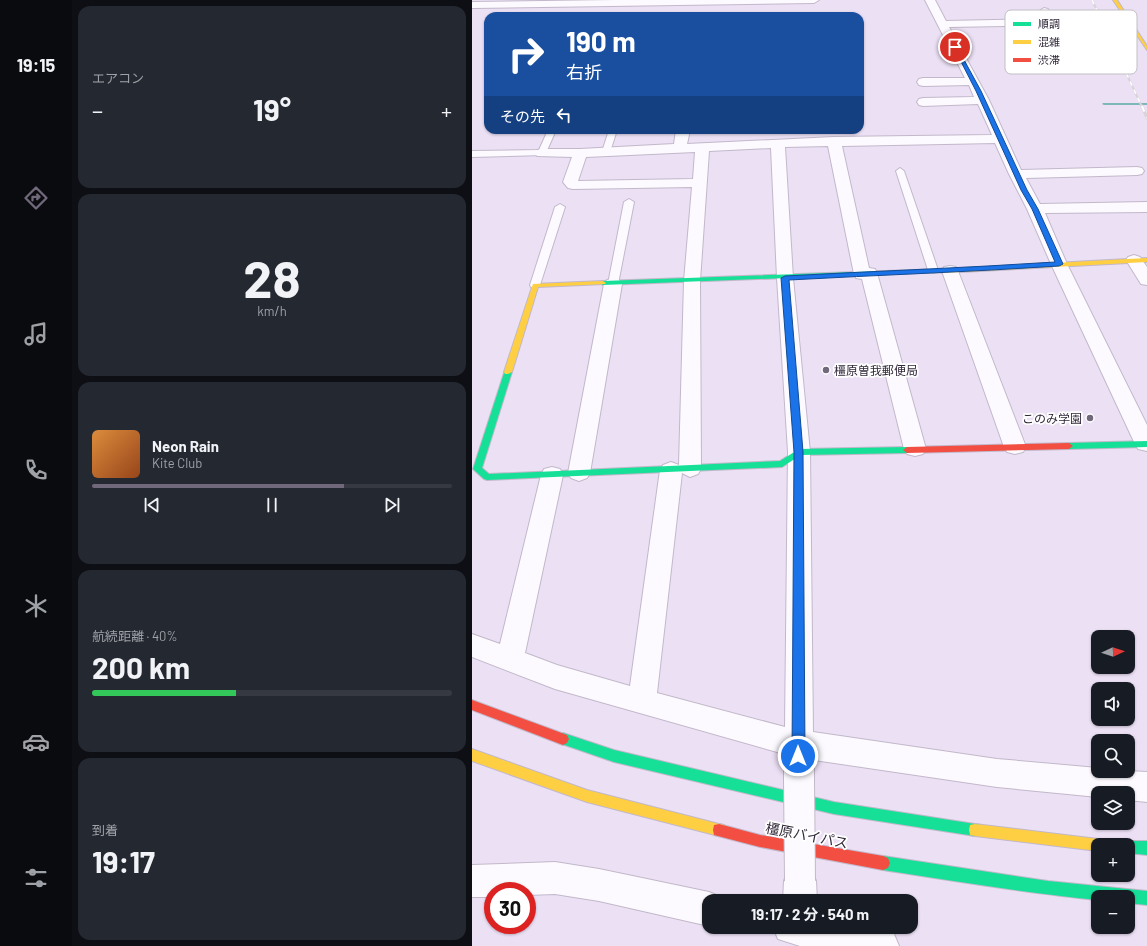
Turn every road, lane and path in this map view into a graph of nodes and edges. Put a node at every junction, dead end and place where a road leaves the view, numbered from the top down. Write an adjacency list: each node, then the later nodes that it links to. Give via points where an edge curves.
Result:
1 (814, 0): 5 (street)
2 (930, 0): 11 (street)
3 (1115, 0): 8 (main road)
4 (696, 1): 5 (street); 6 (street)
5 (765, 1)
6 (594, 2): 7 (street)
7 (472, 5)
8 (1122, 10)
9 (951, 12): 11 (street)
10 (1003, 12): 12 (street)
11 (937, 13): 14 (street)
12 (1005, 15)
13 (1005, 23): 14 (street)
14 (943, 24): 17 (street)
15 (1137, 34): 16 (main road)
16 (1147, 49)
17 (973, 81): 18 (street); 19 (street)
18 (923, 82)
19 (983, 100): 20 (street); 26 (street)
20 (923, 102)
21 (550, 134): 32 (lane)
22 (612, 134): 31 (lane)
23 (682, 134): 29 (street)
24 (809, 136): 27 (street); 28 (street)
25 (852, 136): 26 (street); 27 (street)
26 (1000, 139): 37 (street)
27 (834, 141): 46 (street)
28 (778, 144): 30 (street); 47 (street)
29 (680, 148): 30 (street); 31 (street)
30 (702, 148): 38 (street)
31 (606, 152): 33 (street)
32 (542, 153): 33 (street); 34 (lane)
33 (580, 153): 38 (street, via 570,182 573,185)
34 (472, 154)
35 (900, 171): 45 (lane)
36 (1137, 171): 37 (street)
37 (1016, 174): 42 (street)
38 (700, 183): 49 (street)
39 (629, 202): 50 (lane)
40 (560, 207): 51 (lane)
41 (1147, 207): 42 (street)
42 (1035, 209): 44 (street)
43 (1141, 260): 44 (main road); 48 (street)
44 (1059, 264): 45 (main road); 52 (street)
45 (941, 271): 46 (main road); 53 (street)
46 (866, 273): 47 (main road); 54 (street)
47 (785, 278): 49 (main road); 55 (street)
48 (1147, 280)
49 (692, 281): 50 (main road); 56 (street)
50 (613, 284): 51 (main road); 57 (street)
51 (536, 286): 58 (main road, via 477,469 486,477)
52 (1146, 444): 53 (main road)
53 (1015, 447): 54 (main road)
54 (915, 449): 55 (main road)
55 (799, 452): 56 (main road, via 782,464); 63 (street)
56 (680, 469): 57 (main road); 61 (street)
57 (580, 473): 58 (main road)
58 (552, 475): 60 (street)
59 (472, 645): 60 (street)
60 (510, 659): 61 (street, via 555,677)
61 (642, 702): 63 (street)
62 (472, 705): 66 (main road, via 614,756 834,808)
63 (798, 744): 65 (street, via 997,773); 70 (street, bridge)
64 (472, 755): 71 (main road, 橿原バイパス, via 587,796 760,841 999,882)
65 (1147, 787)
66 (1091, 845)
67 (1135, 847): 68 (main road)
68 (1147, 848)
69 (472, 881): 72 (street, via 555,878)
70 (798, 894)
71 (1147, 898)
72 (702, 907)
73 (845, 934): 74 (street)
74 (882, 946)

